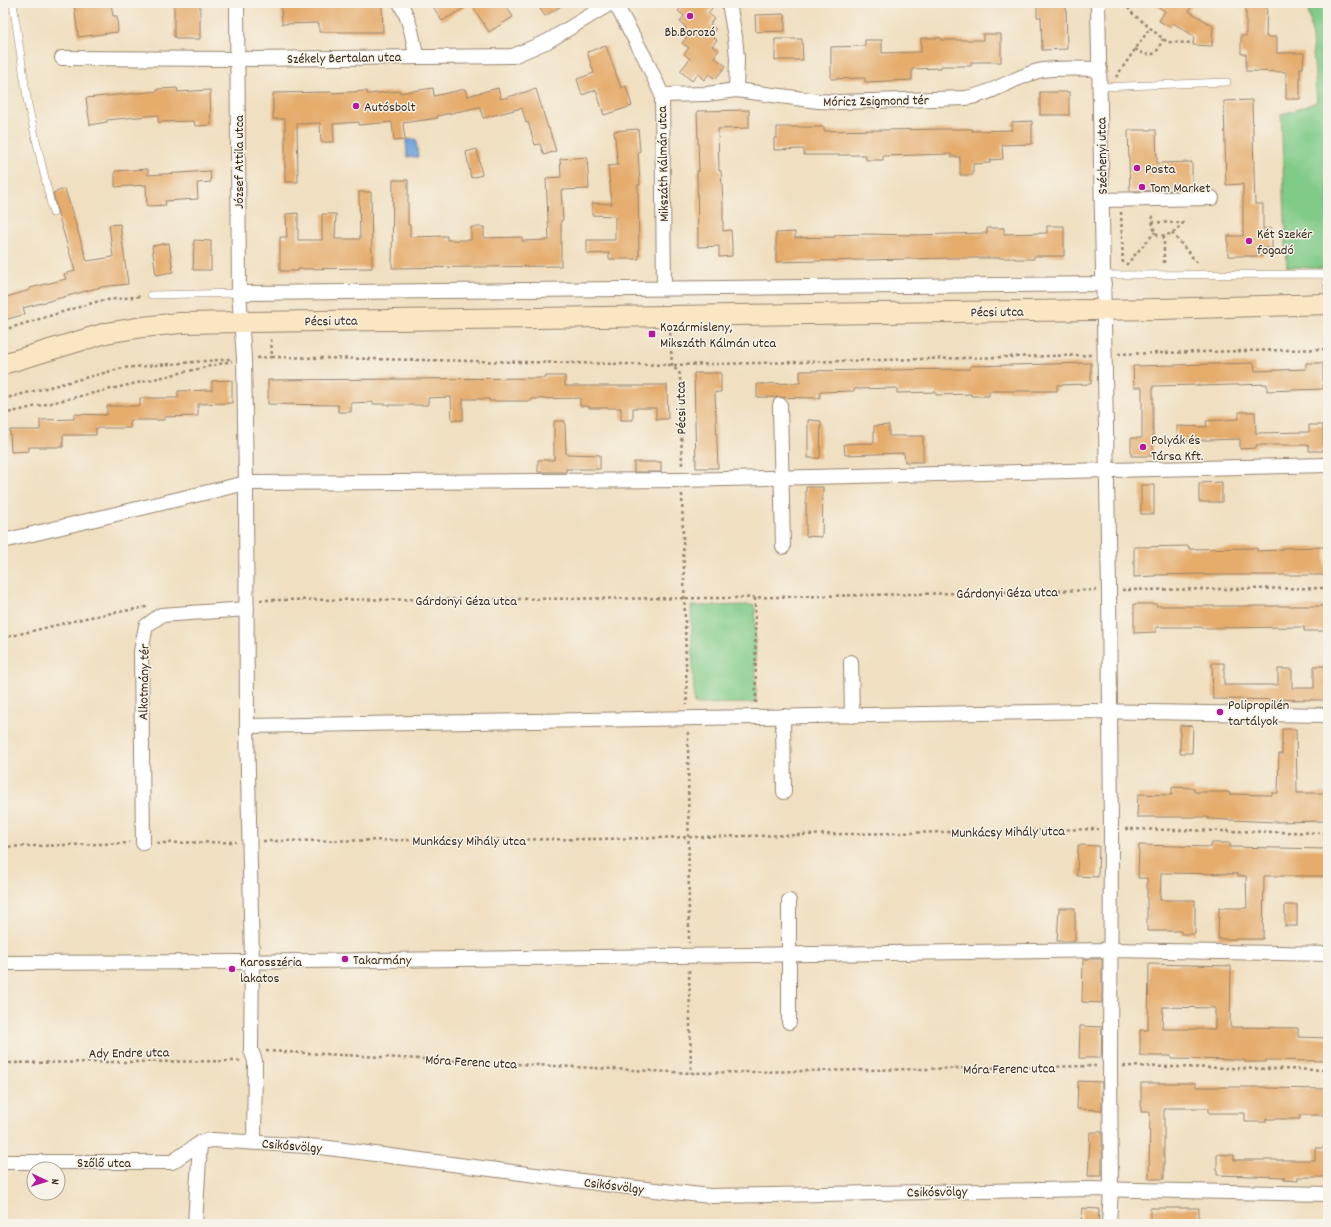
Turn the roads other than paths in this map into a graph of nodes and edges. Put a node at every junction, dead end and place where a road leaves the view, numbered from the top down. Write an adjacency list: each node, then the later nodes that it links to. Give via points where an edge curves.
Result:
1 (13, 3): 18 (lane, via 28,105)
2 (237, 3): 10 (street, József Attila utca)
3 (400, 3): 8 (street, via 412,31)
4 (611, 3): 8 (street, Székely Bertalan utca, via 548,41 513,56)
5 (615, 3): 15 (street, Mikszáth Kálmán utca)
6 (729, 3): 14 (street, via 737,58)
7 (1098, 3): 11 (street, Széchenyi utca)
8 (416, 56): 10 (street, Székely Bertalan utca)
9 (62, 58): 10 (street, Székely Bertalan utca)
10 (238, 59): 22 (street, József Attila utca)
11 (1100, 69): 13 (street, Széchenyi utca); 14 (street, Móricz Zsigmond tér, via 1040,71 991,92 966,98 840,102)
12 (1228, 82): 13 (lane)
13 (1104, 87): 17 (street, Széchenyi utca)
14 (736, 90): 15 (street, Móricz Zsigmond tér, via 707,94)
15 (662, 95): 20 (street, Mikszáth Kálmán utca)
16 (1212, 198): 17 (street)
17 (1102, 200): 19 (street, Széchenyi utca)
18 (53, 213)
19 (1104, 280): 20 (street); 21 (lane, via 1133,275 1324,274); 25 (street, Széchenyi utca)
20 (664, 288): 22 (street)
21 (1328, 289)
22 (239, 293): 23 (lane); 26 (street, József Attila utca)
23 (151, 295)
24 (1328, 304): 25 (main road, Pécsi utca)
25 (1104, 309): 26 (main road, Pécsi utca); 30 (street, Széchenyi utca)
26 (241, 322): 27 (main road, Pécsi utca, via 143,326 106,333); 32 (street, József Attila utca)
27 (3, 364)
28 (780, 405): 31 (street)
29 (1328, 465): 30 (street)
30 (1107, 471): 31 (street); 37 (street, Széchenyi utca)
31 (782, 478): 32 (street); 34 (street)
32 (246, 483): 33 (street); 35 (street, József Attila utca)
33 (3, 541)
34 (783, 547)
35 (247, 605): 41 (street, József Attila utca); 43 (street, Alkotmány tér, via 161,615 146,626 141,651)
36 (851, 662): 40 (street)
37 (1110, 711): 38 (street); 40 (street); 45 (street, Széchenyi utca)
38 (1328, 715)
39 (784, 716): 40 (street); 41 (street); 42 (street)
40 (852, 716)
41 (247, 726): 48 (street, József Attila utca)
42 (784, 792)
43 (143, 843)
44 (789, 901): 46 (street)
45 (1110, 950): 46 (street); 47 (street); 54 (street, Széchenyi utca)
46 (790, 954): 48 (street); 50 (street)
47 (1328, 954)
48 (252, 961): 49 (street); 51 (street, József Attila utca)
49 (3, 963)
50 (789, 1022)
51 (254, 1142): 52 (street, Csikósvölgy, via 206,1140); 54 (street, Csikósvölgy, via 321,1147 710,1196)
52 (200, 1143): 53 (street, Szőlő utca, via 172,1162); 56 (street)
53 (3, 1162)
54 (1111, 1189): 55 (street, Csikósvölgy); 57 (street, Széchenyi utca)
55 (1328, 1194)
56 (195, 1224)
57 (1109, 1224)

